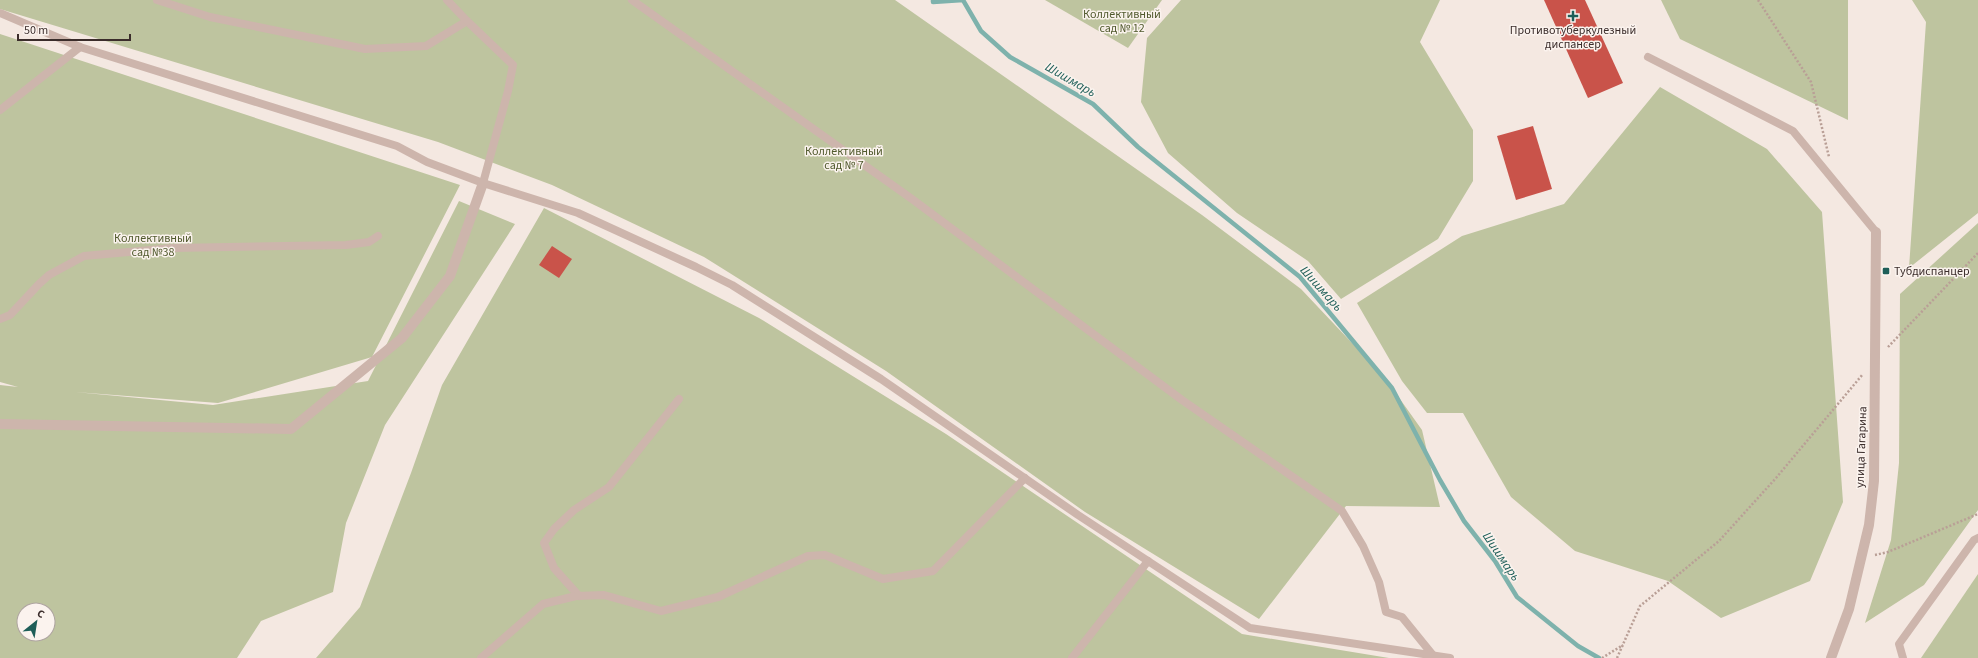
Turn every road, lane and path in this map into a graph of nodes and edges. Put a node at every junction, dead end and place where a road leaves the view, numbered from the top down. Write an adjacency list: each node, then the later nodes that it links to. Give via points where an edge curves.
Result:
1 (157, 0): 6 (lane, via 210,18 365,49 426,46)
2 (447, 0): 6 (lane)
3 (632, 0): 26 (lane, via 912,199 1182,400 1342,511 1363,546 1378,582 1386,612 1402,617)
4 (1758, 0): 10 (path, via 1811,82)
5 (0, 13): 7 (lane)
6 (467, 21): 11 (lane, via 513,65)
7 (80, 47): 9 (lane); 11 (lane, via 397,146 428,162)
8 (1648, 57): 12 (lane, via 1793,131)
9 (0, 110)
10 (1830, 158)
11 (483, 183): 18 (street, via 446,282 402,338 291,429); 19 (lane, via 578,213 732,285 881,379)
12 (1876, 232): 16 (street, улица Гагарина)
13 (378, 236): 15 (lane, via 369,242 346,245 173,248 84,256 49,275 10,315)
14 (1978, 253): 16 (path)
15 (0, 319)
16 (1876, 359): 22 (street, улица Гагарина, via 1874,480 1869,525); 25 (path, via 1776,478 1719,541 1640,606)
17 (679, 399): 24 (lane, via 609,487 574,510 544,542 554,568)
18 (0, 424)
19 (1025, 478): 23 (lane); 24 (lane, via 933,571 883,578 825,555 808,556 718,597 661,611 604,595)
20 (1978, 514): 22 (path, via 1888,552)
21 (1978, 538): 33 (lane, via 1974,540 1899,644)
22 (1861, 558): 32 (street, улица Гагарина, via 1849,609)
23 (1148, 561): 26 (lane, via 1250,628); 28 (lane)
24 (580, 596): 27 (lane, via 543,604)
25 (1623, 645): 30 (path); 31 (path)
26 (1432, 654): 29 (lane)
27 (481, 658)
28 (1072, 658)
29 (1450, 658)
30 (1602, 658)
31 (1617, 658)
32 (1831, 658)
33 (1903, 658)

